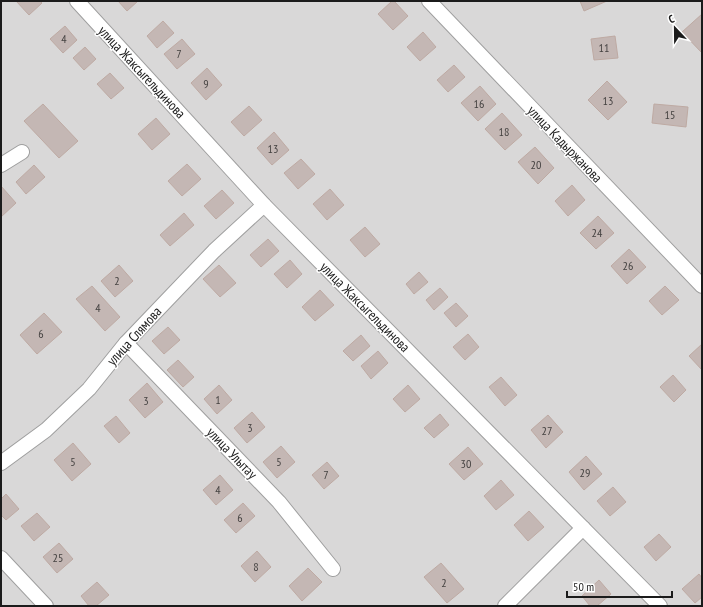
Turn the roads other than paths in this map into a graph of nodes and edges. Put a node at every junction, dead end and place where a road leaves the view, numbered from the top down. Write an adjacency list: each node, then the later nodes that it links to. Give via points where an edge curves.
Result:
1 (77, 1): 5 (street, улица Жаксыгельдинова)
2 (428, 1): 6 (street, улица Кадыржанова)
3 (22, 152): 4 (street)
4 (1, 165)
5 (264, 205): 7 (street, улица Слямова, via 214,251); 9 (street, улица Жаксыгельдинова)
6 (702, 286)
7 (126, 342): 8 (street, улица Слямова, via 89,389 46,430); 11 (street, улица Улытау, via 280,502)
8 (1, 463)
9 (583, 528): 13 (street); 14 (street, улица Жаксыгельдинова)
10 (1, 558): 12 (street)
11 (333, 569)
12 (46, 606)
13 (505, 606)
14 (660, 606)

